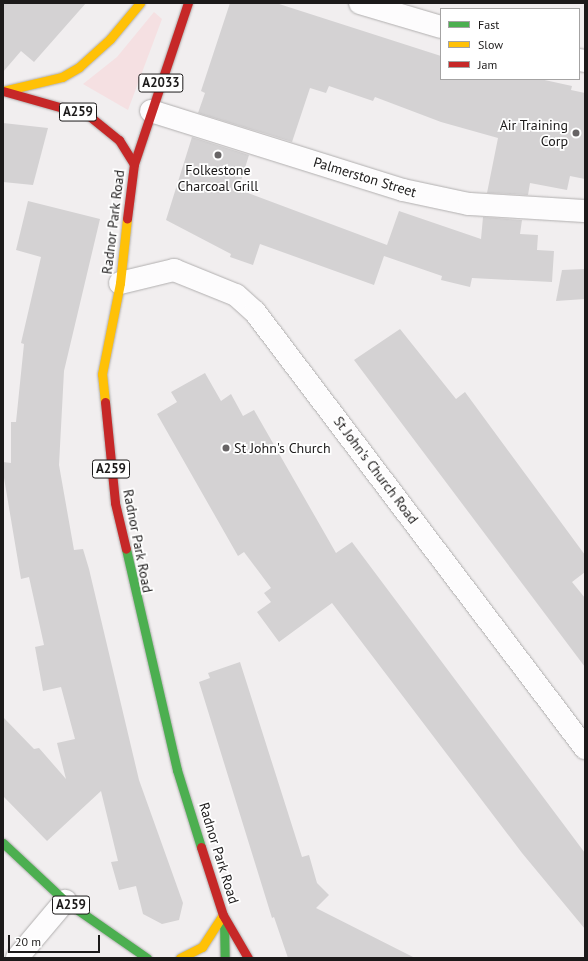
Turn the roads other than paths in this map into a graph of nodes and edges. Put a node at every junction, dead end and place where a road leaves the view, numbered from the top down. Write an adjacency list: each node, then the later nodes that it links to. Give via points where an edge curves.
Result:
1 (140, 3): 5 (main road, via 115,35 62,77)
2 (188, 3): 6 (main road, A2033)
3 (360, 3): 4 (street)
4 (440, 27)
5 (3, 91): 7 (main road, A259, via 88,115 119,140)
6 (151, 111): 7 (main road, A2033); 8 (street, Palmerston Street, via 403,190 469,204)
7 (134, 164): 9 (main road, Radnor Park Road / A259)
8 (585, 211)
9 (120, 283): 10 (street, St John's Church Road, via 174,270 229,292 255,312); 13 (main road, Radnor Park Road / A259, via 102,374 115,503 155,686)
10 (585, 748)
11 (3, 843): 12 (main road, A259)
12 (65, 901): 14 (street); 15 (main road, A259)
13 (224, 915): 16 (main road, via 202,947); 17 (main road, Radnor Park Road / A259); 18 (main road, Radnor Park Road / A259)
14 (17, 958)
15 (147, 958)
16 (180, 958)
17 (225, 958)
18 (248, 958)

